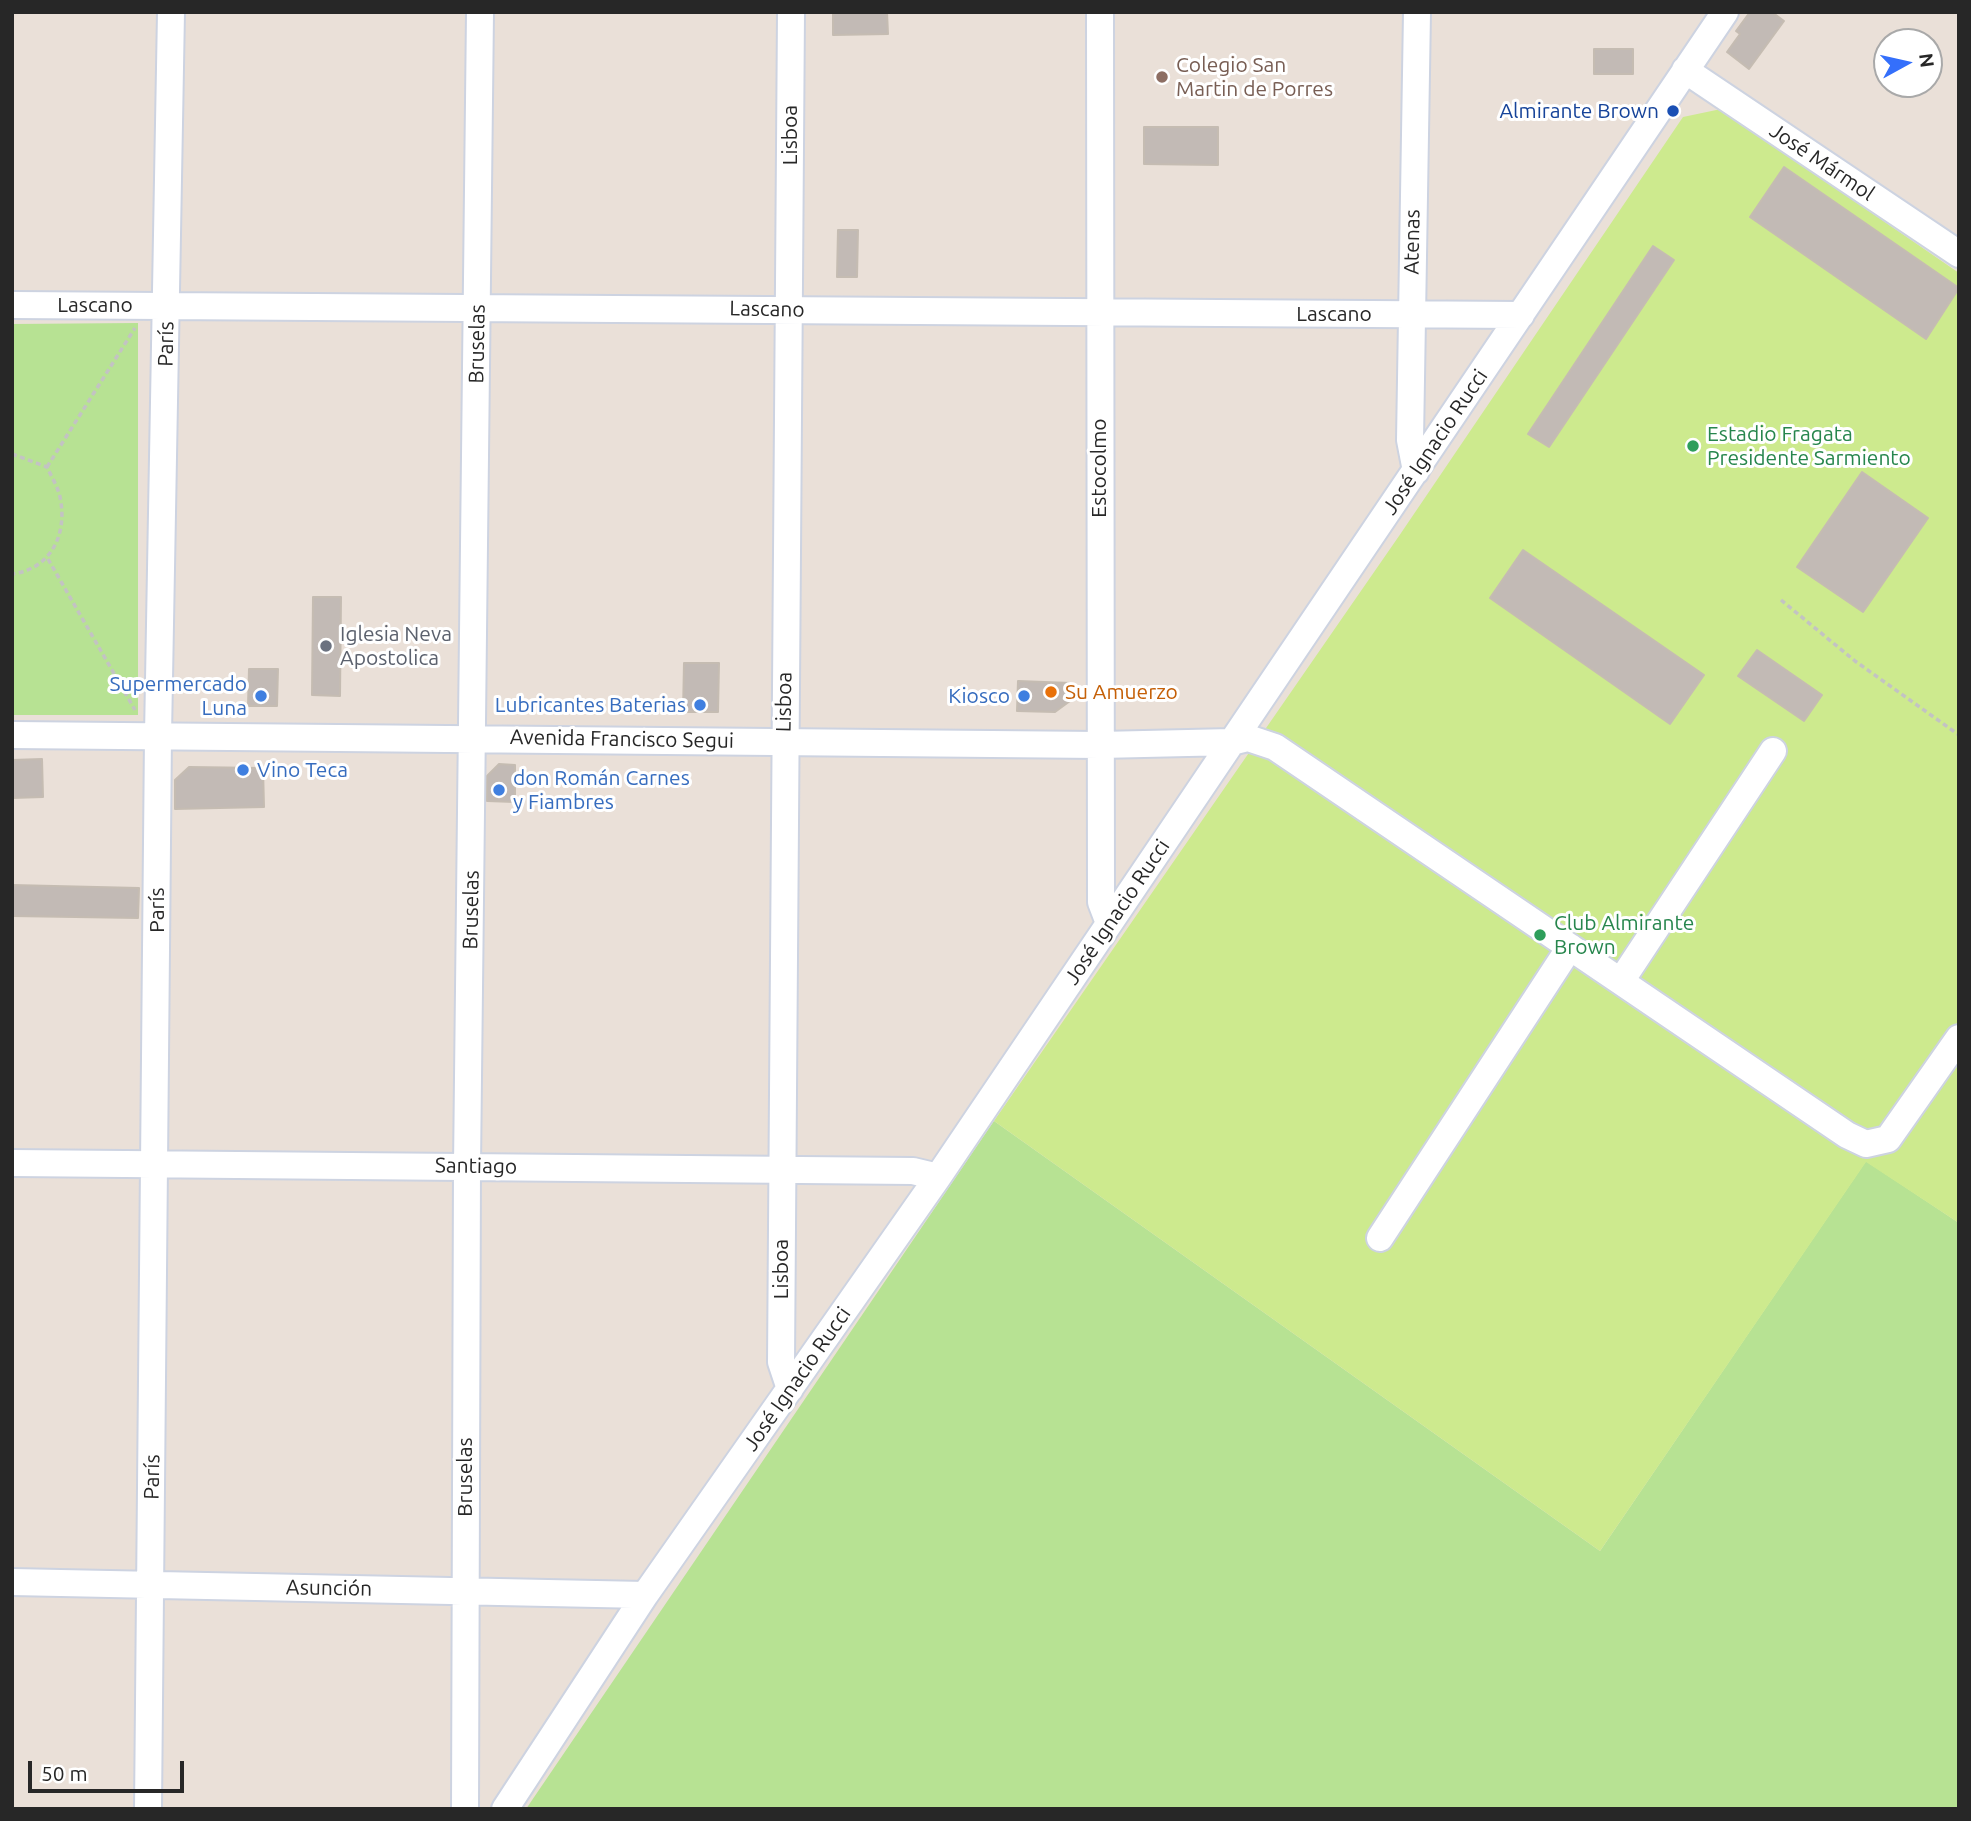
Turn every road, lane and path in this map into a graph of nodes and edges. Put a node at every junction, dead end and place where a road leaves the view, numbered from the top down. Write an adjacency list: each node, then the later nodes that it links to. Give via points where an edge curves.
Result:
1 (171, 12): 10 (street, París)
2 (480, 12): 11 (street, Bruselas)
3 (791, 12): 12 (street, Lisboa)
4 (1100, 12): 13 (street, Estocolmo)
5 (1417, 12): 14 (street, Atenas)
6 (1726, 12): 7 (street, José Ignacio Rucci)
7 (1685, 70): 8 (street, José Mármol); 15 (street, José Ignacio Rucci)
8 (1959, 254)
9 (12, 304): 10 (street, Lascano)
10 (167, 305): 11 (street, Lascano); 25 (street, París)
11 (478, 306): 12 (street, Lascano); 27 (street, Bruselas)
12 (789, 309): 13 (street, Lascano); 28 (street, Lisboa)
13 (1098, 313): 14 (street, Lascano); 30 (street, Estocolmo)
14 (1411, 314): 15 (street, Lascano); 19 (street, Atenas, via 1410,440)
15 (1521, 315): 19 (street, José Ignacio Rucci)
16 (138, 323): 18 (path)
17 (12, 454): 18 (path)
18 (47, 467): 20 (path, via 61,497 60,532)
19 (1416, 471): 29 (street, José Ignacio Rucci)
20 (48, 559): 21 (path, via 26,572); 23 (path)
21 (12, 574)
22 (1782, 600): 26 (path, via 1855,661)
23 (138, 715)
24 (12, 735): 25 (street, Avenida Francisco Segui)
25 (158, 735): 27 (street, Avenida Francisco Segui); 37 (street, París)
26 (1959, 735)
27 (473, 738): 28 (street, Avenida Francisco Segui); 38 (street, Bruselas)
28 (784, 741): 30 (street, Avenida Francisco Segui); 39 (street, Lisboa)
29 (1232, 743): 30 (street, Avenida Francisco Segui); 32 (street, José Ignacio Rucci); 33 (street, Avenida Francisco Segui, via 1248,738 1275,747)
30 (1100, 745): 32 (street, Estocolmo, via 1101,902)
31 (1773, 751): 34 (street)
32 (1109, 923): 40 (street, José Ignacio Rucci)
33 (1570, 947): 34 (street, Avenida Francisco Segui); 41 (street)
34 (1621, 981): 35 (street, Avenida Francisco Segui, via 1866,1144 1888,1139)
35 (1959, 1038)
36 (12, 1163): 37 (street, Santiago)
37 (156, 1164): 38 (street, Santiago); 44 (street, París)
38 (467, 1166): 39 (street, Santiago); 45 (street, Bruselas)
39 (781, 1171): 40 (street, Santiago, via 913,1171); 42 (street, Lisboa, via 780,1362)
40 (938, 1177): 42 (street, José Ignacio Rucci)
41 (1380, 1238)
42 (790, 1389): 46 (street, José Ignacio Rucci)
43 (12, 1582): 44 (street, Asunción)
44 (151, 1584): 45 (street, Asunción); 47 (street, París)
45 (464, 1590): 46 (street, Asunción); 48 (street, Bruselas)
46 (645, 1595): 49 (street, José Ignacio Rucci)
47 (148, 1809)
48 (465, 1809)
49 (505, 1809)

